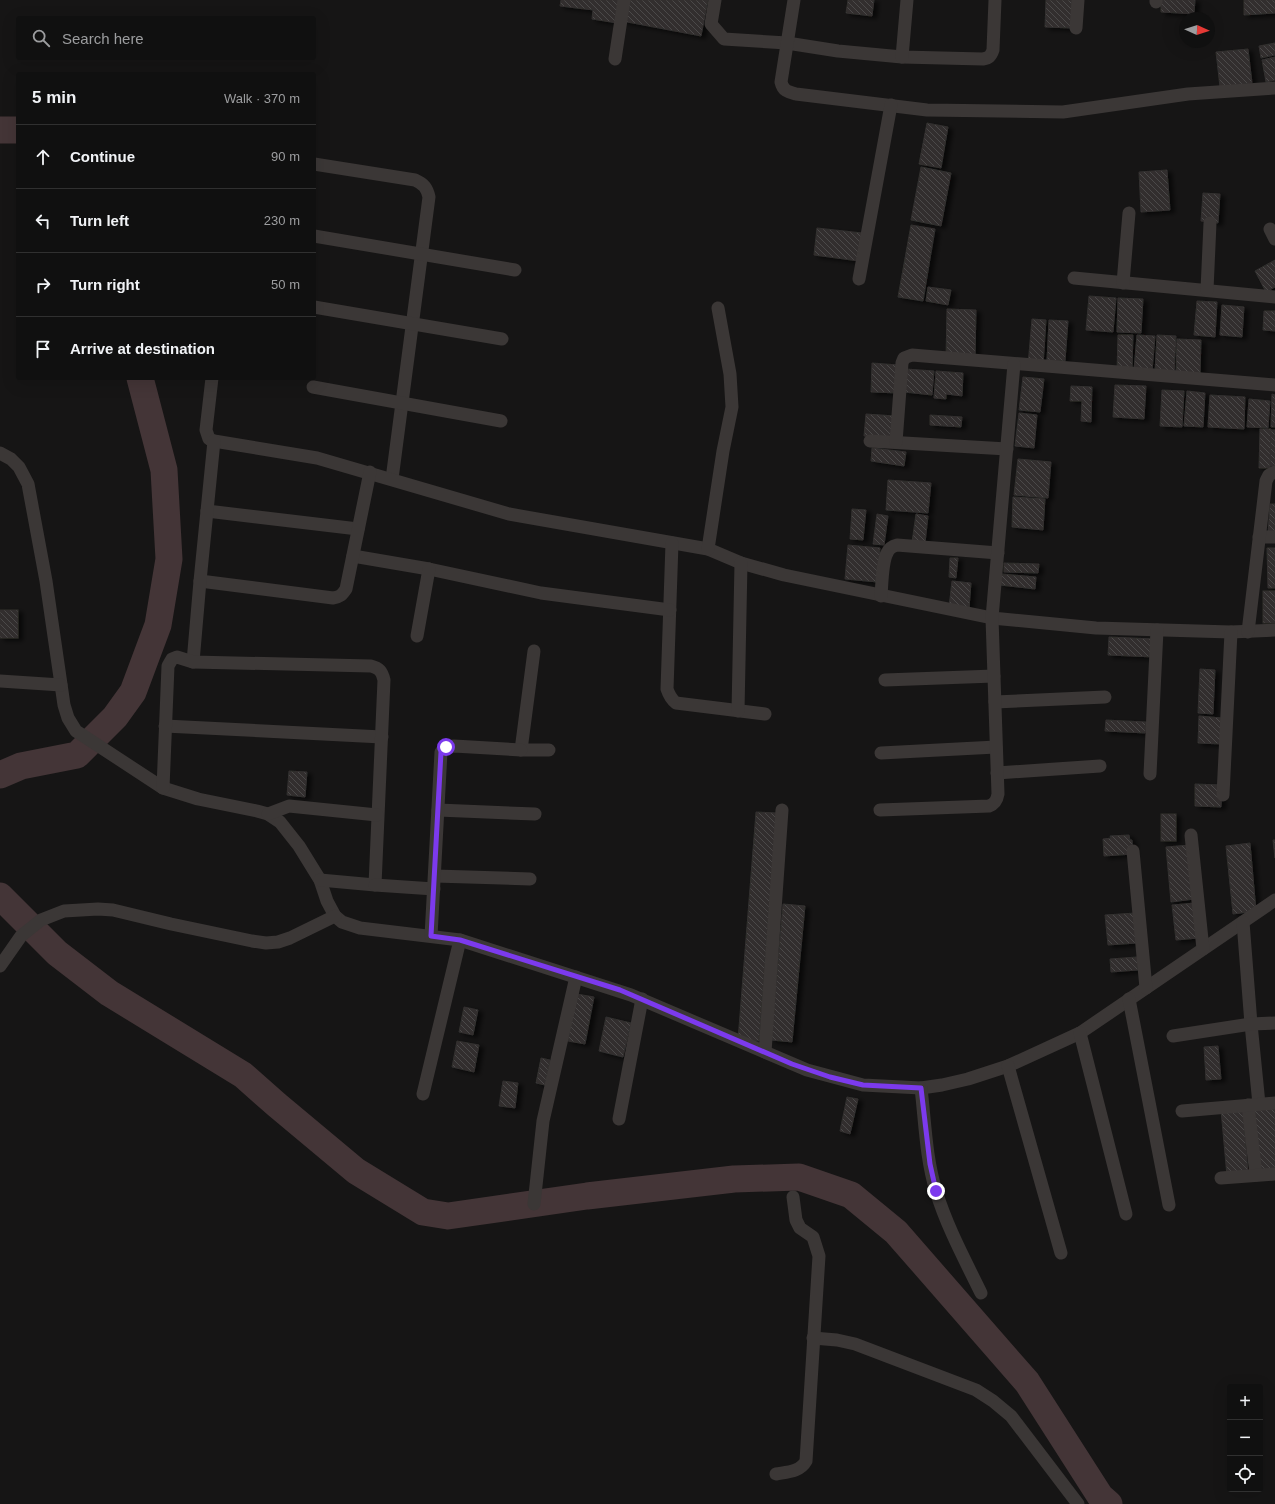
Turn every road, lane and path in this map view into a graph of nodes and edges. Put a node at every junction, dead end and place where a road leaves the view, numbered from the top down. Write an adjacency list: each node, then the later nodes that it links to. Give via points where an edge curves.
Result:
1 (624, 0): 10 (street)
2 (715, 0): 8 (street, via 711,24 724,39)
3 (794, 0): 8 (street)
4 (907, 0): 9 (street)
5 (995, 0): 9 (street, via 992,56)
6 (1078, 0): 7 (street)
7 (1076, 28)
8 (787, 43): 9 (street); 12 (street, via 781,82 787,91)
9 (902, 57)
10 (615, 59)
11 (1275, 88): 12 (street, via 1188,94 1063,112 926,110)
12 (891, 106): 20 (street)
13 (316, 164): 17 (street, via 422,183 429,197)
14 (1129, 213): 21 (street)
15 (1210, 223): 22 (street)
16 (316, 236): 17 (street)
17 (422, 254): 18 (street); 26 (street)
18 (515, 270)
19 (1074, 278): 21 (street)
20 (859, 279)
21 (1123, 283): 22 (street)
22 (1207, 290): 23 (street)
23 (1275, 296)
24 (316, 307): 26 (street)
25 (718, 308): 47 (street, via 730,374 732,407)
26 (413, 324): 27 (street); 32 (street)
27 (502, 339)
28 (1014, 364): 30 (street); 36 (street, via 912,355 904,358); 37 (street)
29 (212, 380): 34 (street, via 206,430 209,439)
30 (1275, 385)
31 (313, 387): 32 (street)
32 (402, 402): 33 (street); 41 (street)
33 (501, 422)
34 (214, 441): 39 (street, via 317,458); 42 (street)
35 (870, 441): 36 (street)
36 (896, 442): 37 (street)
37 (1007, 449): 48 (street)
38 (0, 453): 66 (street, via 11,458 28,484 46,581)
39 (370, 472): 41 (street); 43 (street)
40 (1275, 472): 45 (street, via 1269,475 1266,481)
41 (392, 479): 46 (street, via 509,514)
42 (207, 511): 43 (street); 52 (street)
43 (358, 530): 49 (street)
44 (1275, 536): 45 (street)
45 (1259, 537): 59 (street)
46 (672, 543): 47 (street); 54 (street)
47 (708, 549): 50 (street)
48 (998, 553): 53 (street, via 897,545 887,551); 55 (street)
49 (353, 556): 51 (street); 52 (street, via 346,588 339,597 333,598)
50 (741, 563): 53 (street); 69 (street)
51 (429, 569): 54 (street, via 541,594); 60 (street)
52 (200, 581): 62 (street)
53 (881, 596): 55 (street)
54 (670, 610): 69 (street, via 667,689 671,699 676,703)
55 (992, 618): 56 (street, via 1096,628); 63 (street)
56 (1157, 630): 58 (street); 79 (street)
57 (1275, 630): 59 (street)
58 (1231, 632): 59 (street); 81 (street)
59 (1248, 632)
60 (417, 636)
61 (534, 651): 74 (street)
62 (193, 662): 71 (street, via 177,657 169,662); 72 (street, via 377,668 384,680)
63 (994, 676): 64 (street); 68 (street)
64 (885, 680)
65 (0, 681): 66 (street)
66 (61, 685): 80 (street, via 68,718 76,731)
67 (1105, 697): 68 (street)
68 (995, 702): 73 (street)
69 (738, 710): 70 (street)
70 (765, 714)
71 (165, 726): 72 (street); 80 (street)
72 (382, 737): 87 (street)
73 (996, 746): 76 (street); 78 (street)
74 (521, 750): 75 (street); 82 (street, via 446,747 441,752)
75 (549, 750)
76 (881, 753)
77 (1100, 766): 78 (street)
78 (997, 773): 84 (street, via 998,794 992,805)
79 (1150, 774)
80 (163, 788): 85 (street, via 198,800)
81 (1223, 795)
82 (438, 810): 86 (street); 90 (street)
83 (782, 810): 110 (street)
84 (880, 810)
85 (268, 814): 87 (street, via 289,806); 92 (street, via 280,822 300,846)
86 (536, 814)
87 (377, 815): 93 (street)
88 (1191, 834): 100 (street)
89 (1134, 851): 103 (street)
90 (435, 876): 91 (street); 94 (street)
91 (530, 879)
92 (320, 880): 93 (street); 96 (street)
93 (375, 884): 94 (street)
94 (434, 889): 98 (street)
95 (1275, 900): 97 (street)
96 (334, 916): 98 (street, via 342,922 360,928); 101 (street, via 290,938 266,943 113,910 64,911 41,920 21,936)
97 (1243, 922): 100 (street); 107 (street)
98 (431, 936): 99 (street)
99 (460, 940): 102 (street); 113 (street)
100 (1203, 949): 103 (street)
101 (0, 966)
102 (576, 976): 104 (street); 122 (street, via 543,1121)
103 (1146, 988): 105 (street)
104 (642, 999): 110 (street); 117 (street)
105 (1129, 999): 108 (street); 123 (street)
106 (1275, 1022): 107 (street)
107 (1251, 1024): 109 (street); 115 (street)
108 (1080, 1033): 111 (street); 124 (street)
109 (1172, 1036)
110 (765, 1052): 112 (street, via 807,1070 848,1082)
111 (1008, 1066): 112 (street, via 968,1080); 125 (street)
112 (921, 1088): 126 (street, via 930,1164 936,1191)
113 (423, 1094)
114 (1275, 1103): 115 (street)
115 (1254, 1105): 116 (street); 119 (street)
116 (1182, 1111)
117 (619, 1119)
118 (1275, 1174): 119 (street)
119 (1256, 1175): 120 (street)
120 (1221, 1178)
121 (793, 1197): 127 (street, via 796,1220 800,1228 813,1237 819,1256)
122 (534, 1204)
123 (1169, 1205)
124 (1126, 1214)
125 (1062, 1253)
126 (981, 1293)
127 (814, 1338): 128 (street, via 806,1461 797,1470); 129 (street, via 855,1344 976,1390 1011,1416)
128 (776, 1474)
129 (1078, 1504)

